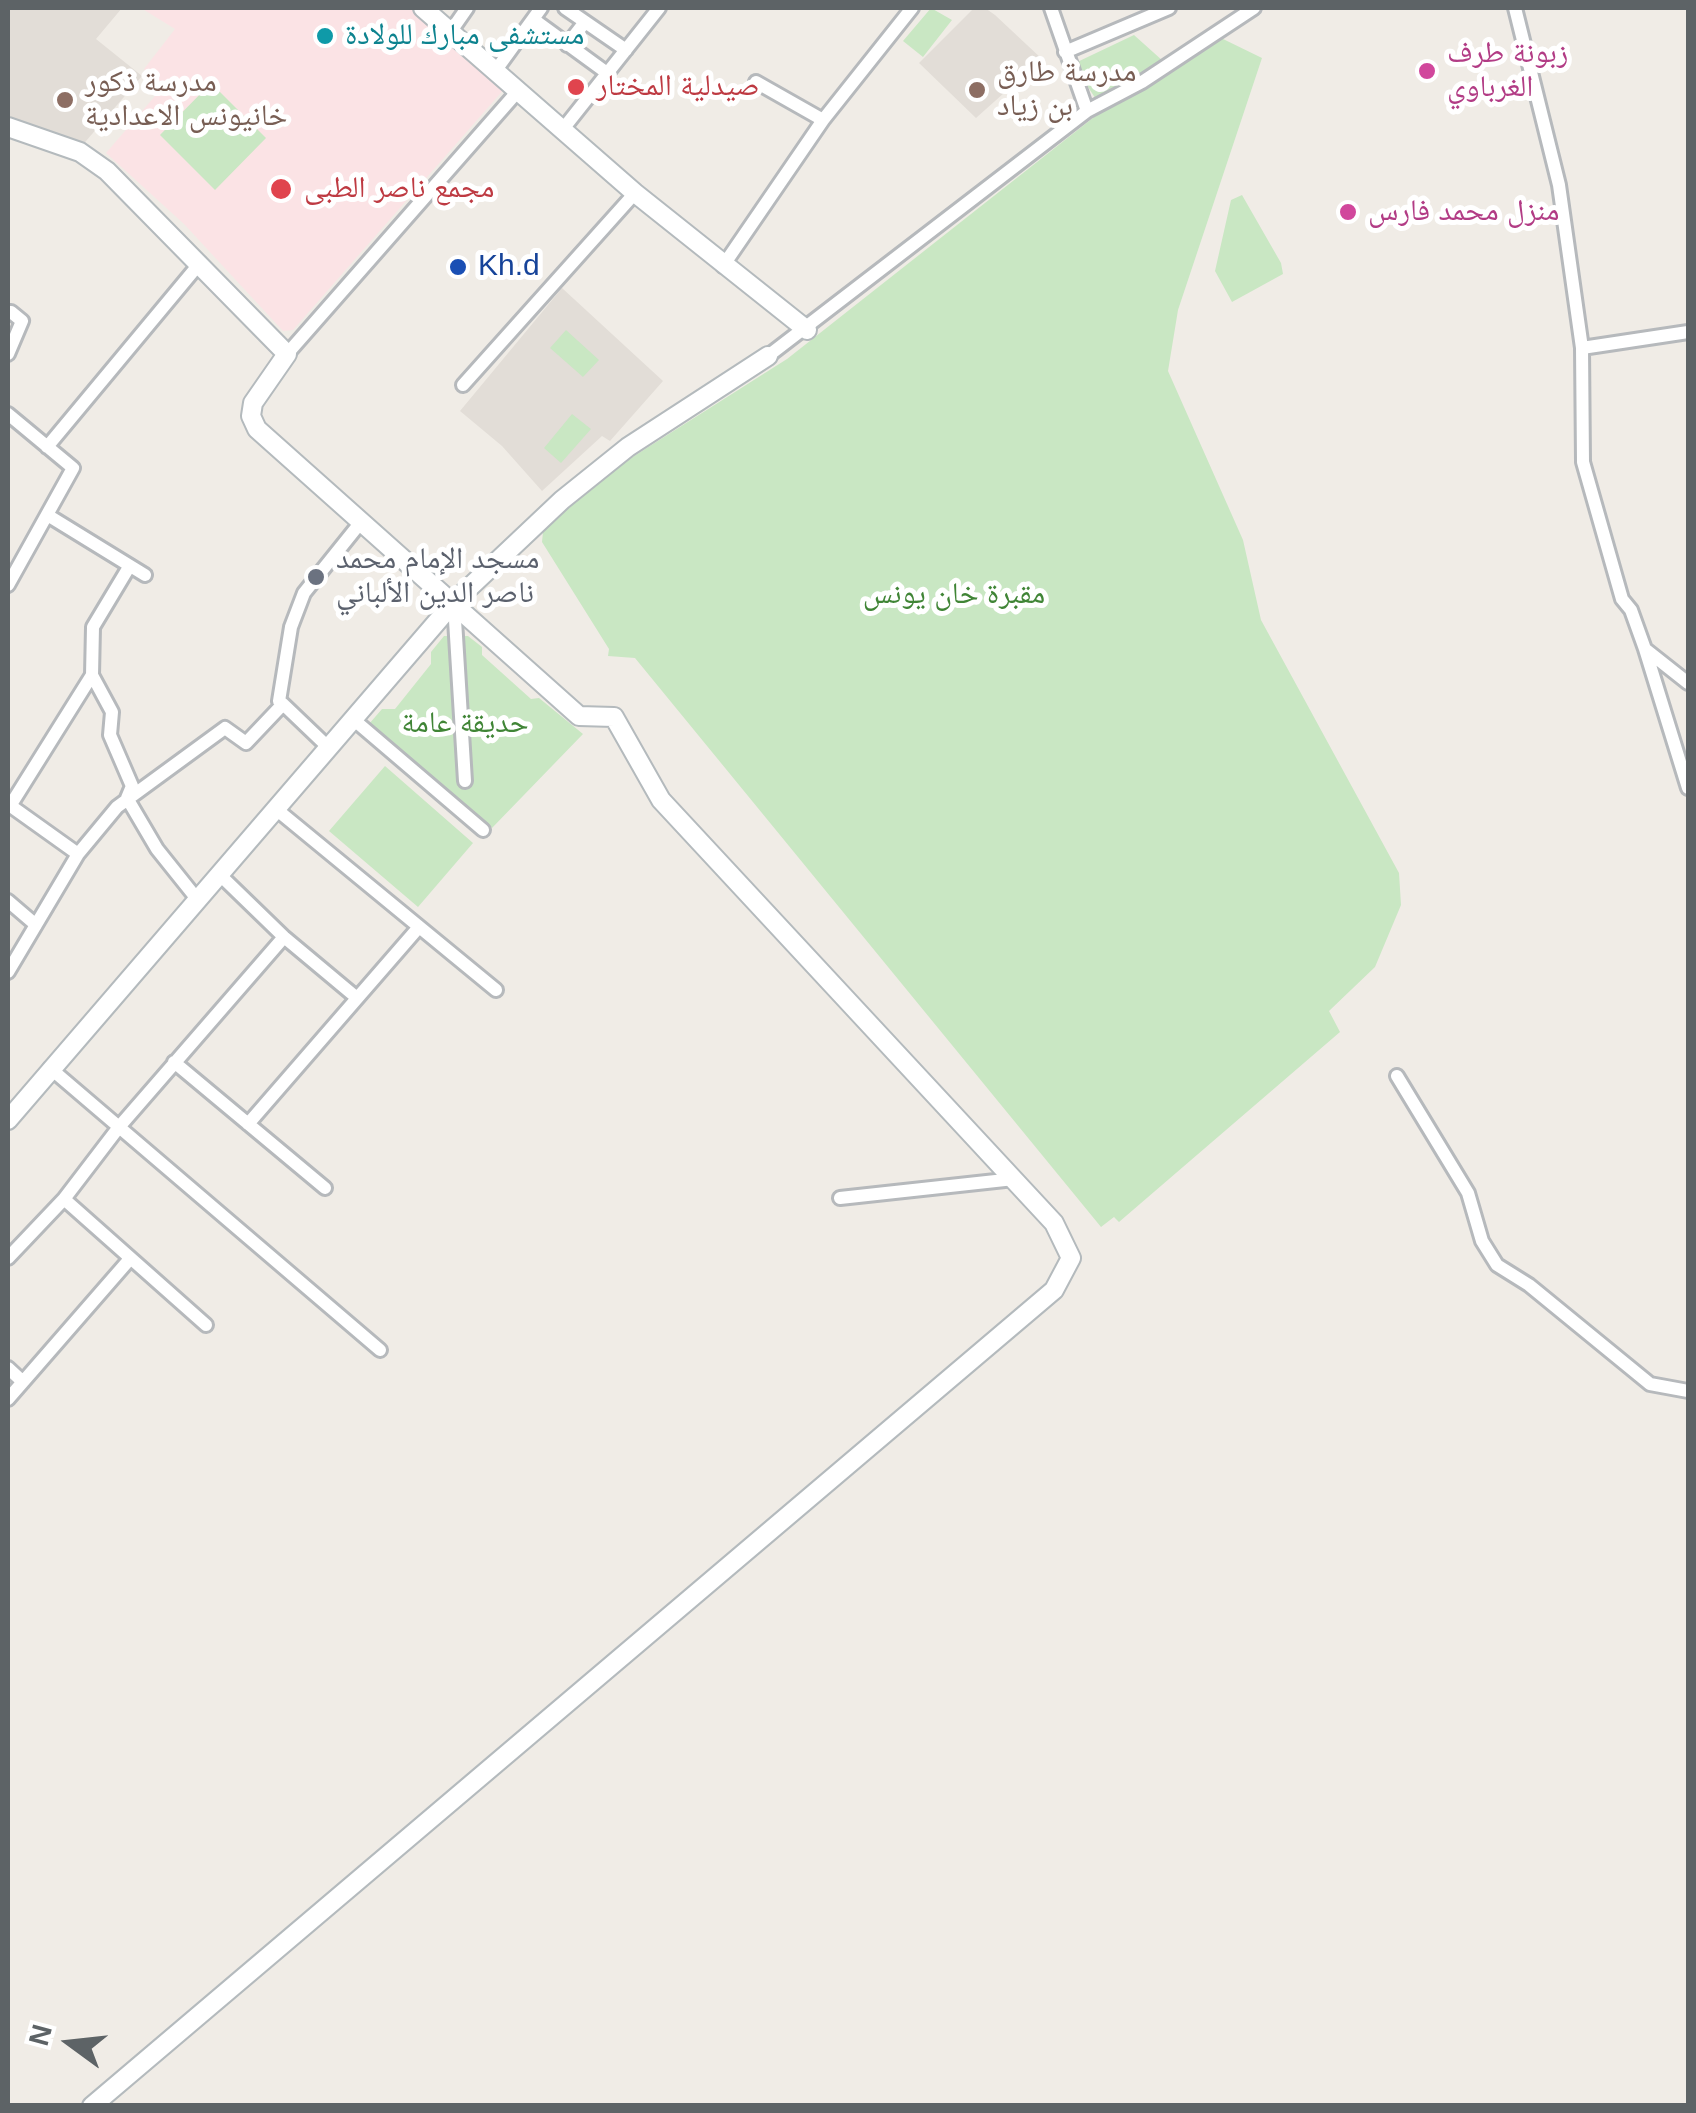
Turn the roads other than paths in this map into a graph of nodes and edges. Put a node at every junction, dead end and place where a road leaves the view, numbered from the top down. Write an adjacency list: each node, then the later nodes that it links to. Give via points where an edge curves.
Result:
1 (424, 8): 12 (street)
2 (467, 8): 12 (street)
3 (565, 8): 11 (street)
4 (660, 8): 14 (street)
5 (912, 8): 21 (street)
6 (1051, 8): 15 (street)
7 (1169, 8): 15 (street)
8 (1514, 8): 30 (street, via 1559,185)
9 (1243, 10): 20 (street, via 1142,82)
10 (537, 14): 13 (street); 16 (street)
11 (585, 22): 13 (street); 14 (street)
12 (450, 31): 16 (street)
13 (568, 45): 17 (street)
14 (626, 50): 17 (street)
15 (1064, 52): 20 (street)
16 (496, 70): 19 (street)
17 (608, 74): 23 (street)
18 (756, 82): 21 (street)
19 (518, 91): 23 (street); 32 (street)
20 (1086, 110): 28 (street)
21 (823, 120): 26 (street)
22 (8, 127): 25 (street, via 80,152 107,171)
23 (563, 128): 24 (street)
24 (635, 193): 26 (street); 34 (street)
25 (200, 263): 32 (street); 36 (street)
26 (723, 266): 28 (street)
27 (11, 312): 31 (street, via 22,321)
28 (807, 330): 33 (street)
29 (1688, 332): 30 (street)
30 (1582, 348): 43 (street, via 1583,462 1622,599)
31 (8, 354)
32 (288, 354): 38 (street, via 252,402 252,416 258,429)
33 (768, 356): 42 (street, via 628,447)
34 (463, 385)
35 (8, 414): 36 (street)
36 (47, 447): 37 (street, via 73,468)
37 (49, 516): 39 (street); 41 (street)
38 (361, 522): 42 (street); 46 (street, via 304,593 292,627)
39 (130, 567): 40 (street); 44 (street, via 94,627)
40 (146, 575)
41 (8, 584)
42 (454, 602): 47 (street); 49 (street); 71 (street, via 579,716 614,718 661,800)
43 (1645, 649): 45 (street); 50 (street)
44 (92, 675): 51 (street, via 112,712 110,735 132,786); 52 (street)
45 (1688, 684)
46 (283, 704): 48 (street); 51 (street, via 246,743 224,728)
47 (353, 719): 48 (street); 54 (street)
48 (328, 748): 53 (street)
49 (466, 781)
50 (1688, 788)
51 (128, 798): 55 (street); 57 (street)
52 (9, 805): 55 (street)
53 (276, 809): 56 (street); 60 (street)
54 (483, 830)
55 (78, 854): 59 (street)
56 (219, 874): 57 (street); 61 (street)
57 (198, 899): 66 (street)
58 (8, 901): 59 (street)
59 (36, 925): 62 (street)
60 (419, 927): 63 (street); 64 (street)
61 (284, 937): 64 (street); 65 (street)
62 (8, 972)
63 (496, 990)
64 (358, 998): 69 (street)
65 (174, 1062): 69 (street); 70 (street)
66 (50, 1068): 68 (street); 70 (street)
67 (1397, 1076): 81 (street, via 1468,1193 1496,1265 1650,1384)
68 (8, 1120)
69 (248, 1124): 72 (street)
70 (119, 1127): 74 (street); 78 (street)
71 (1014, 1179): 73 (street); 83 (street, via 1070,1251 1070,1265 1054,1290)
72 (326, 1188)
73 (840, 1198)
74 (64, 1199): 75 (street); 76 (street)
75 (8, 1258)
76 (129, 1260): 77 (street); 80 (street)
77 (206, 1325)
78 (380, 1350)
79 (8, 1368): 80 (street)
80 (23, 1382): 82 (street)
81 (1688, 1391)
82 (8, 1399)
83 (92, 2106)

